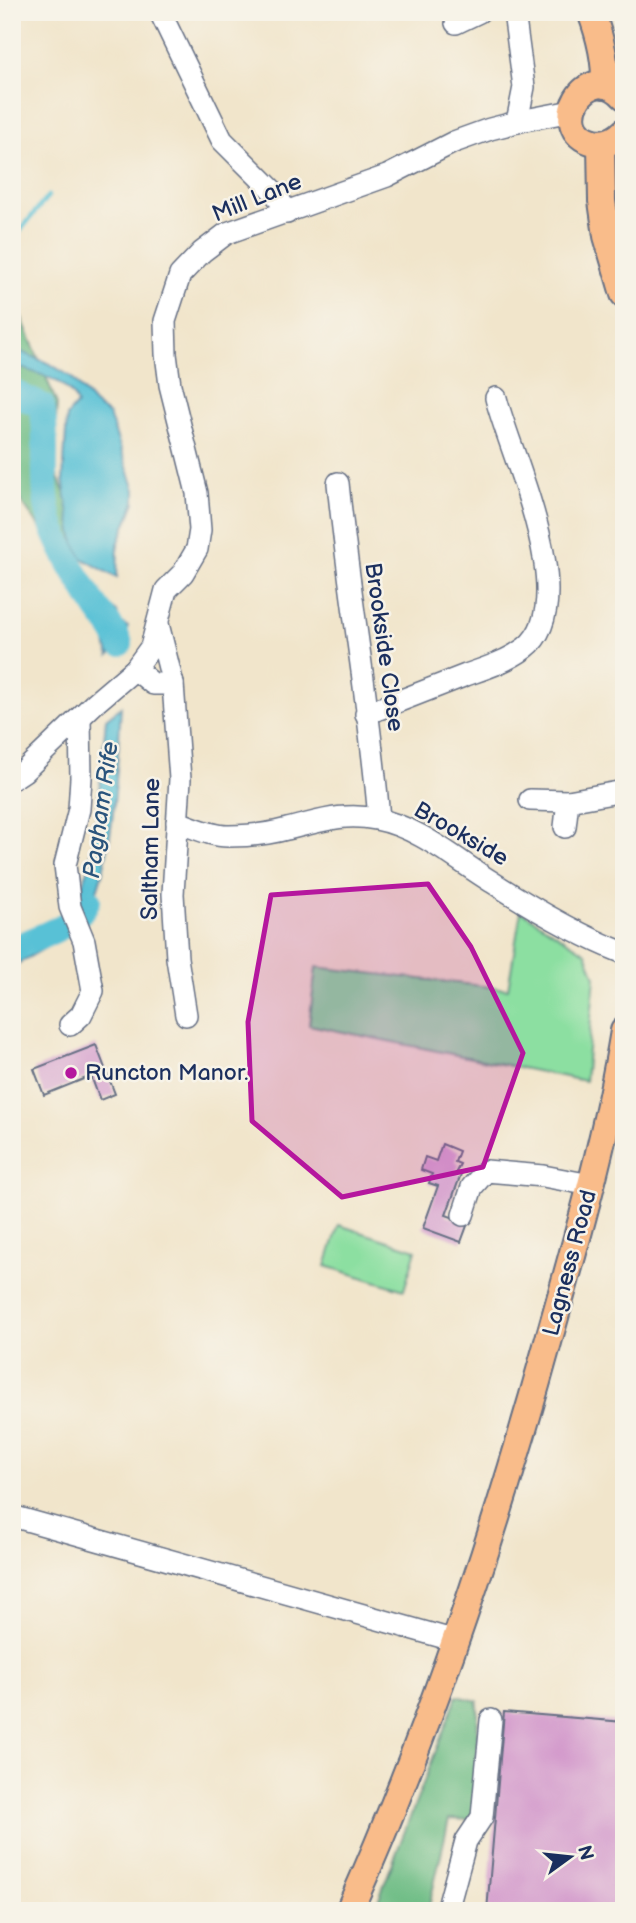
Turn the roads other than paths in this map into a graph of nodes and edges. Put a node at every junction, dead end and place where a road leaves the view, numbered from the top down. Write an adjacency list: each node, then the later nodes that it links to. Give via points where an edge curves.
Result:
1 (160, 12): 11 (street, via 222,140 276,194)
2 (479, 12): 6 (street)
3 (514, 12): 9 (street)
4 (525, 12): 9 (street)
5 (591, 12): 7 (main road)
6 (456, 23)
7 (614, 91): 8 (main road, via 595,85 579,94)
8 (572, 111): 9 (street, Mill Lane); 10 (main road, via 576,130 592,142)
9 (527, 120): 11 (street, Mill Lane, via 454,142 387,176)
10 (612, 137): 12 (main road, via 602,201)
11 (287, 213): 15 (street, Mill Lane, via 227,233 180,275 171,298 166,321 167,364 197,494 200,530 197,549 166,590)
12 (624, 294)
13 (496, 398): 18 (street, via 495,425 519,464 542,546 546,588 539,631 526,647 502,661)
14 (338, 483): 18 (street, Brookside Close)
15 (157, 618): 16 (street, Mill Lane, via 151,647); 17 (street, Saltham Lane)
16 (135, 669): 17 (street, via 153,684); 19 (street)
17 (173, 684): 25 (street, Saltham Lane, via 180,779)
18 (366, 714): 24 (street, Brookside Close)
19 (80, 718): 20 (street); 29 (street, via 79,809 65,865 69,907 84,941 93,990)
20 (12, 779)
21 (624, 791): 23 (street)
22 (530, 800): 23 (street)
23 (568, 801): 26 (street)
24 (379, 819): 25 (street, Brookside, via 330,817 284,830 226,836); 27 (street, Brookside, via 445,850 576,932)
25 (177, 822): 28 (street, Saltham Lane, via 173,894)
26 (565, 827)
27 (624, 953)
28 (186, 1015)
29 (70, 1025)
30 (624, 1031): 31 (main road, Lagness Road)
31 (591, 1185): 32 (street, via 486,1171 472,1187); 34 (main road, Lagness Road, via 529,1412)
32 (463, 1215)
33 (12, 1516): 34 (street)
34 (456, 1641): 36 (main road, Lagness Road)
35 (491, 1720): 37 (street, via 482,1817 466,1840)
36 (349, 1911)
37 (447, 1911)

